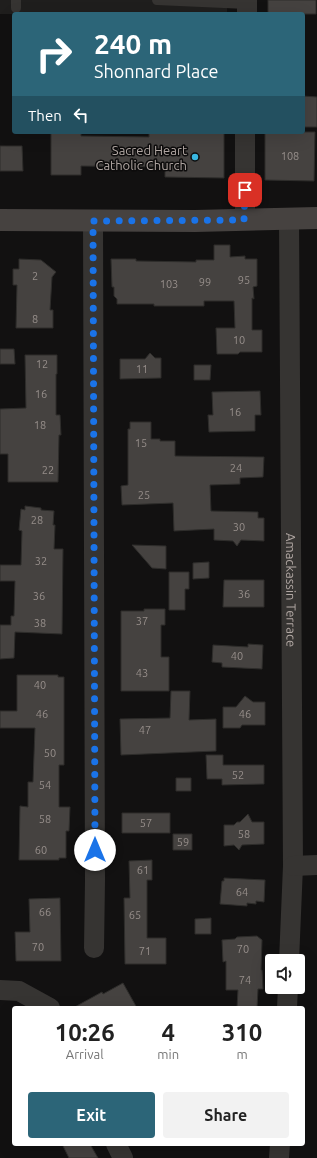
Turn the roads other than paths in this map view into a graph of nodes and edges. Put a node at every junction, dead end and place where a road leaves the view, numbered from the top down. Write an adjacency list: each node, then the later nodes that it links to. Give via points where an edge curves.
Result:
1 (157, 0): 2 (lane)
2 (247, 6)
3 (246, 134): 7 (street)
4 (317, 218): 5 (street)
5 (289, 219): 7 (street); 10 (street, Amackassin Terrace)
6 (0, 220): 8 (street)
7 (244, 220): 8 (street)
8 (93, 221): 11 (street)
9 (317, 865): 10 (street)
10 (293, 866): 12 (street, Amackassin Terrace)
11 (94, 948)
12 (289, 954)
13 (0, 990): 15 (street, via 19,991)
14 (288, 994): 16 (street)
15 (46, 1006)
16 (287, 1006)
17 (117, 1146): 19 (street)
18 (280, 1146): 20 (street)
19 (123, 1158)
20 (279, 1158)

